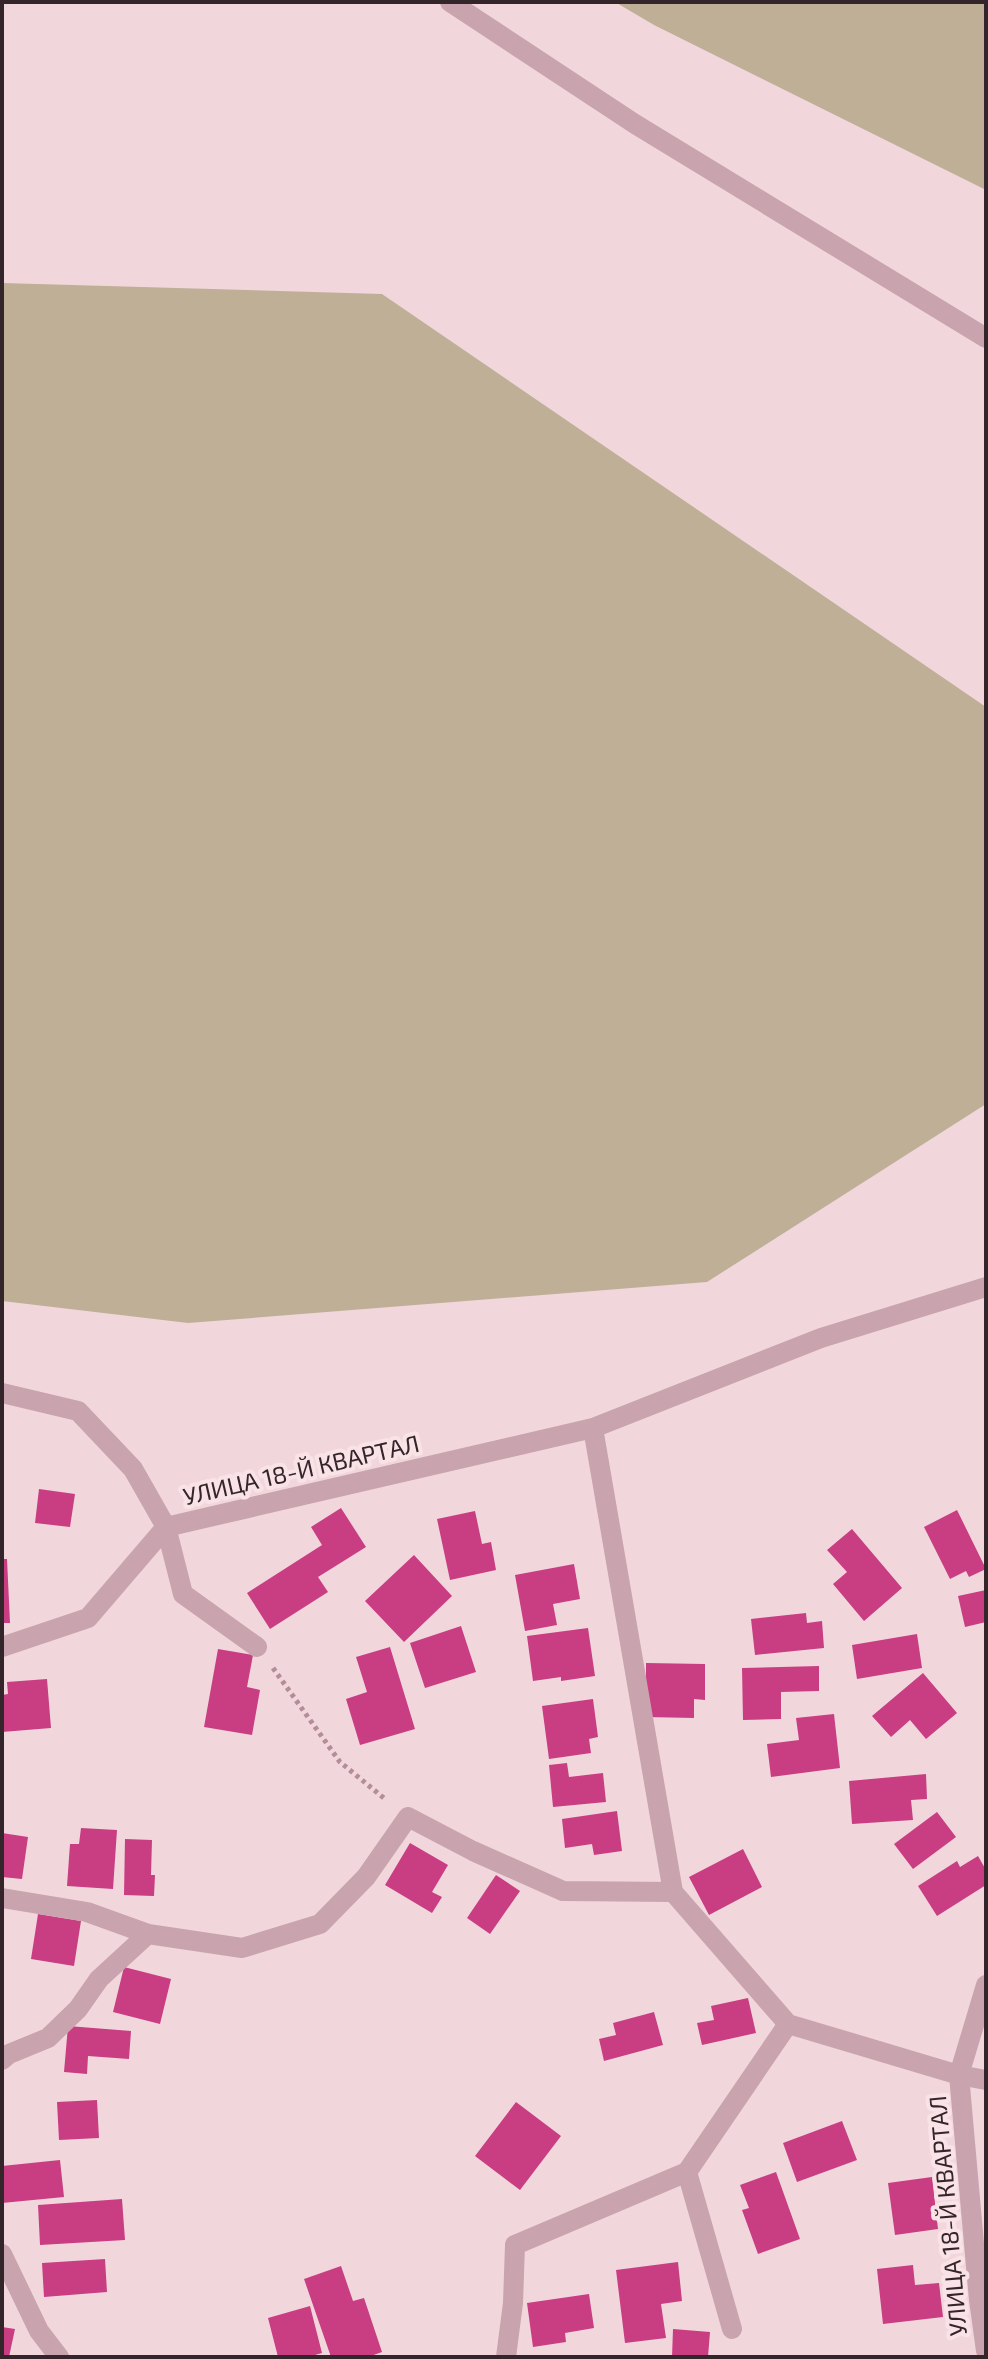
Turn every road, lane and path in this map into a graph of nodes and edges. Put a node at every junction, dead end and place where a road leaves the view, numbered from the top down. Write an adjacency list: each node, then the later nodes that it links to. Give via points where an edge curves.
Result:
1 (450, 2): 2 (street, via 635,124)
2 (986, 338)
3 (986, 1287): 5 (street, УЛИЦА 18-Й КВАРТАЛ, via 821,1338)
4 (2, 1393): 6 (street, via 78,1411 133,1469)
5 (593, 1428): 6 (street, УЛИЦА 18-Й КВАРТАЛ); 10 (street)
6 (166, 1527): 7 (street, via 88,1618); 8 (street, УЛИЦА 18-Й КВАРТАЛ, via 183,1594)
7 (2, 1647)
8 (257, 1647): 9 (path, via 340,1762)
9 (408, 1817): 10 (street, via 563,1891); 12 (street, via 366,1877 320,1924 242,1948)
10 (673, 1892): 14 (street)
11 (2, 1898): 12 (street, via 87,1912)
12 (148, 1934): 15 (street, via 99,1979 48,2038)
13 (986, 1985): 16 (street, УЛИЦА 18-Й КВАРТАЛ)
14 (788, 2024): 16 (street, УЛИЦА 18-Й КВАРТАЛ); 18 (street)
15 (2, 2060)
16 (959, 2075): 17 (street); 21 (street, УЛИЦА 18-Й КВАРТАЛ)
17 (986, 2080)
18 (687, 2172): 20 (street); 23 (street, via 515,2245)
19 (2, 2254): 22 (street, via 39,2331)
20 (732, 2329)
21 (986, 2351)
22 (59, 2357)
23 (506, 2357)

